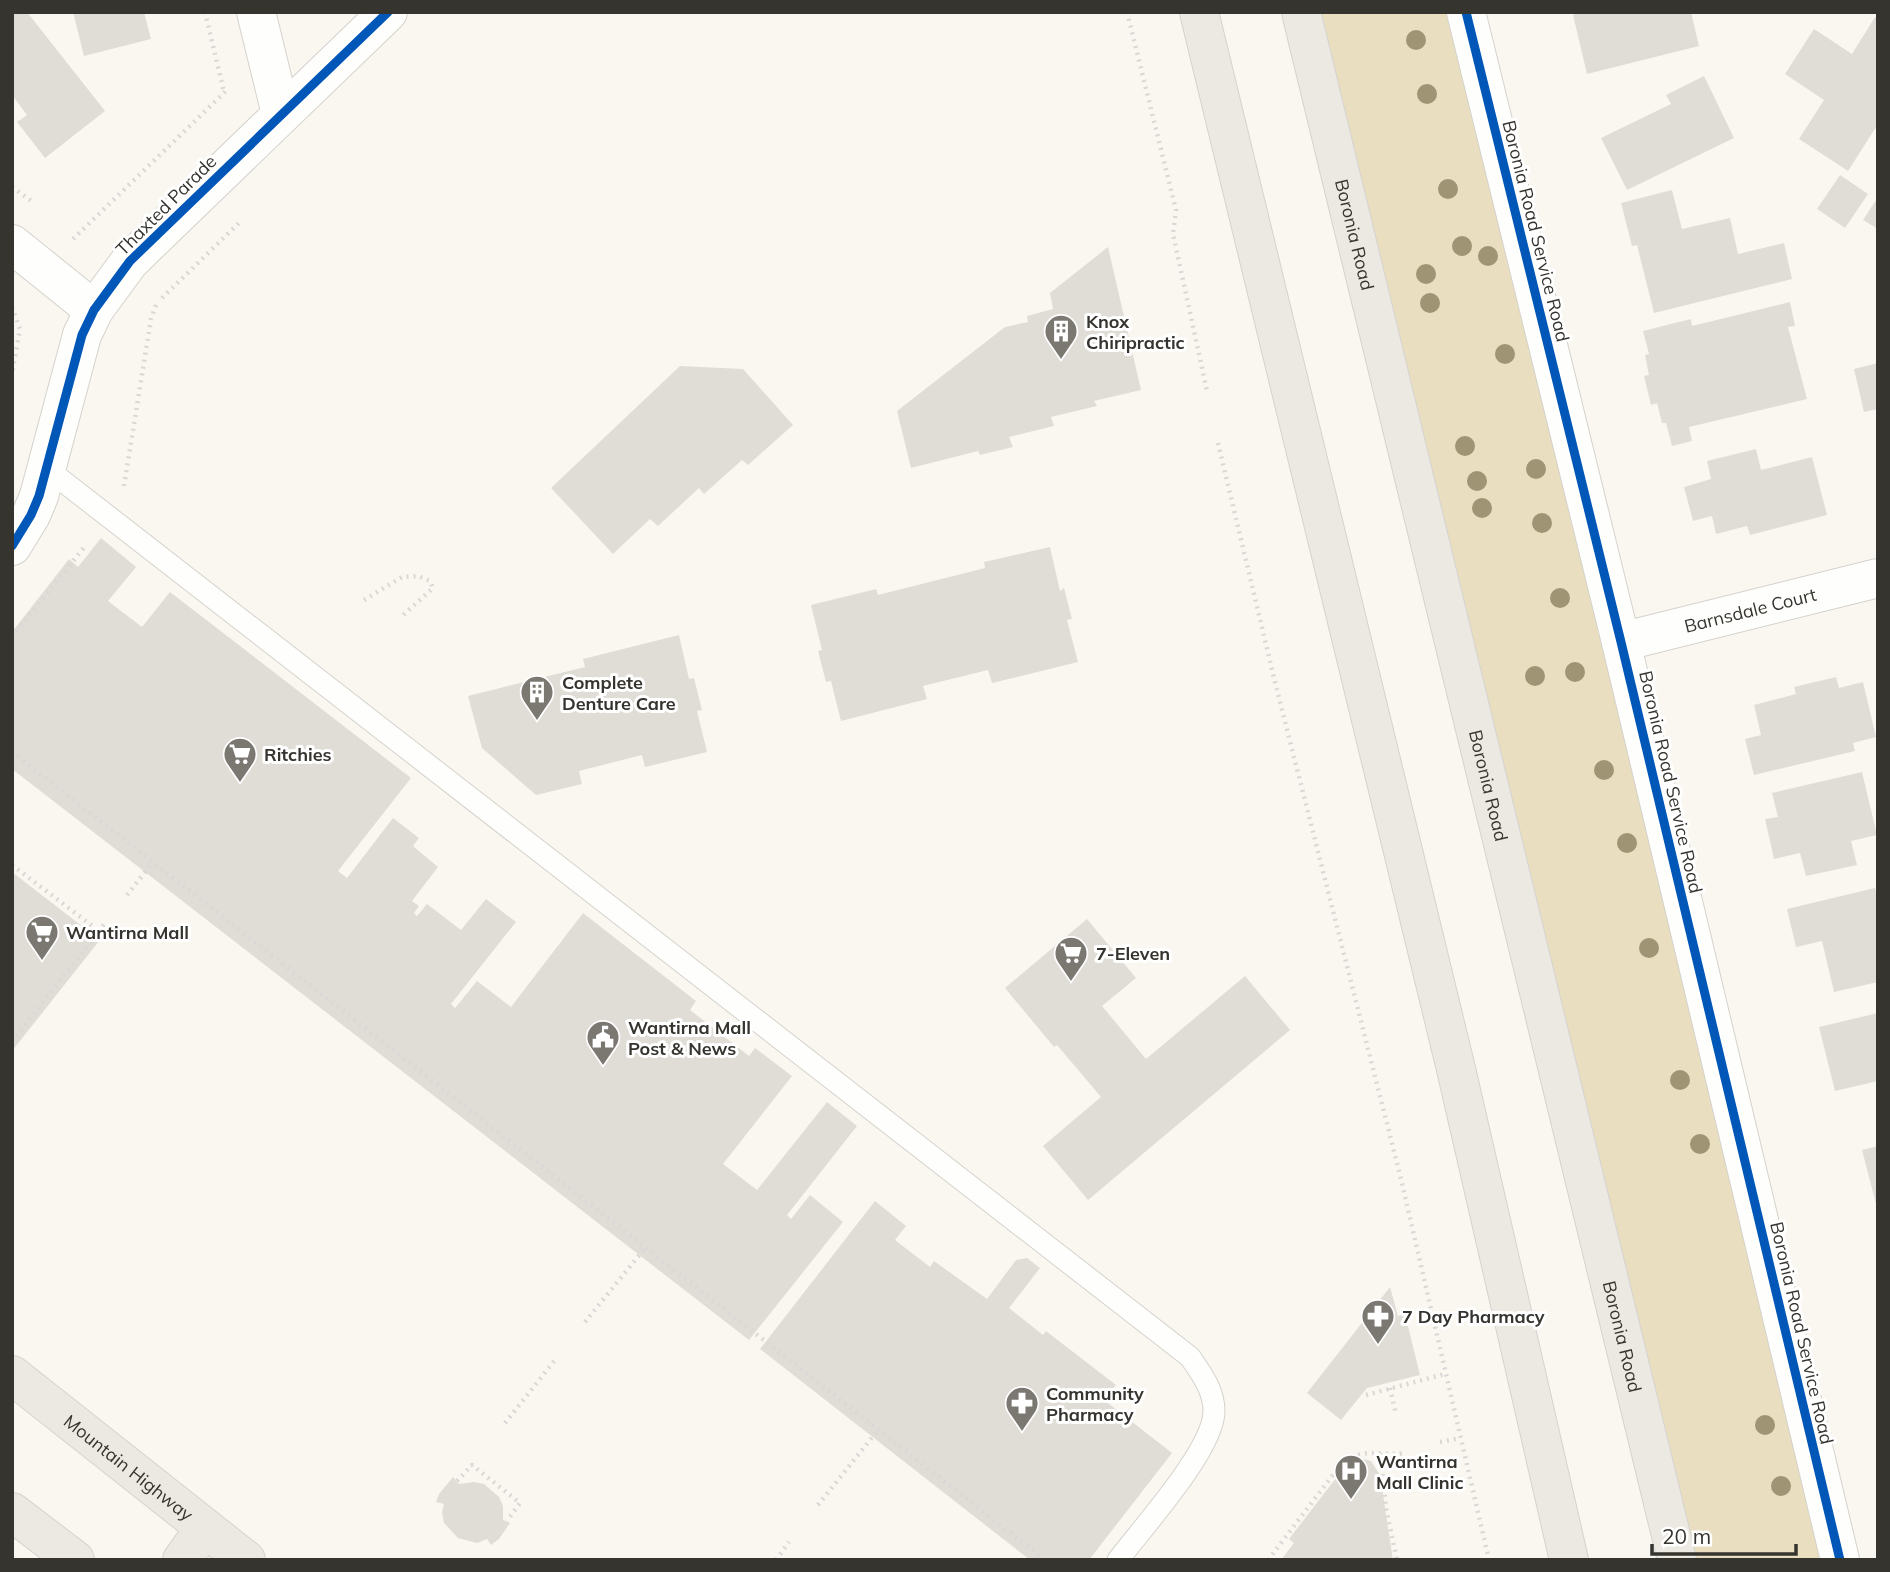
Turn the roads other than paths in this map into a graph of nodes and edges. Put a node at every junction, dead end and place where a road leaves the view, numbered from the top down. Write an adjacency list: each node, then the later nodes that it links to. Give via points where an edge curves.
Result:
1 (256, 12): 6 (street)
2 (388, 12): 6 (street, Thaxted Parade)
3 (1199, 12): 20 (main road, via 1456,1069)
4 (1301, 12): 21 (main road, Boronia Road)
5 (1466, 12): 12 (street, Boronia Road Service Road)
6 (281, 114): 8 (street, Thaxted Parade, via 130,261)
7 (12, 244): 8 (street)
8 (94, 310): 9 (street, Thaxted Parade, via 75,355)
9 (46, 468): 10 (street, Thaxted Parade, via 31,515); 19 (lane, via 1190,1357 1207,1381 1214,1410 1209,1434 1199,1455)
10 (12, 546)
11 (1878, 578): 12 (street, Barnsdale Court)
12 (1621, 642): 22 (street, Boronia Road Service Road)
13 (12, 1376): 15 (main road, Mountain Highway)
14 (12, 1512): 16 (main road)
15 (205, 1528): 17 (main road); 18 (main road, Mountain Highway)
16 (75, 1560)
17 (182, 1560)
18 (246, 1560)
19 (1118, 1560)
20 (1569, 1560)
21 (1677, 1560)
22 (1840, 1560)

